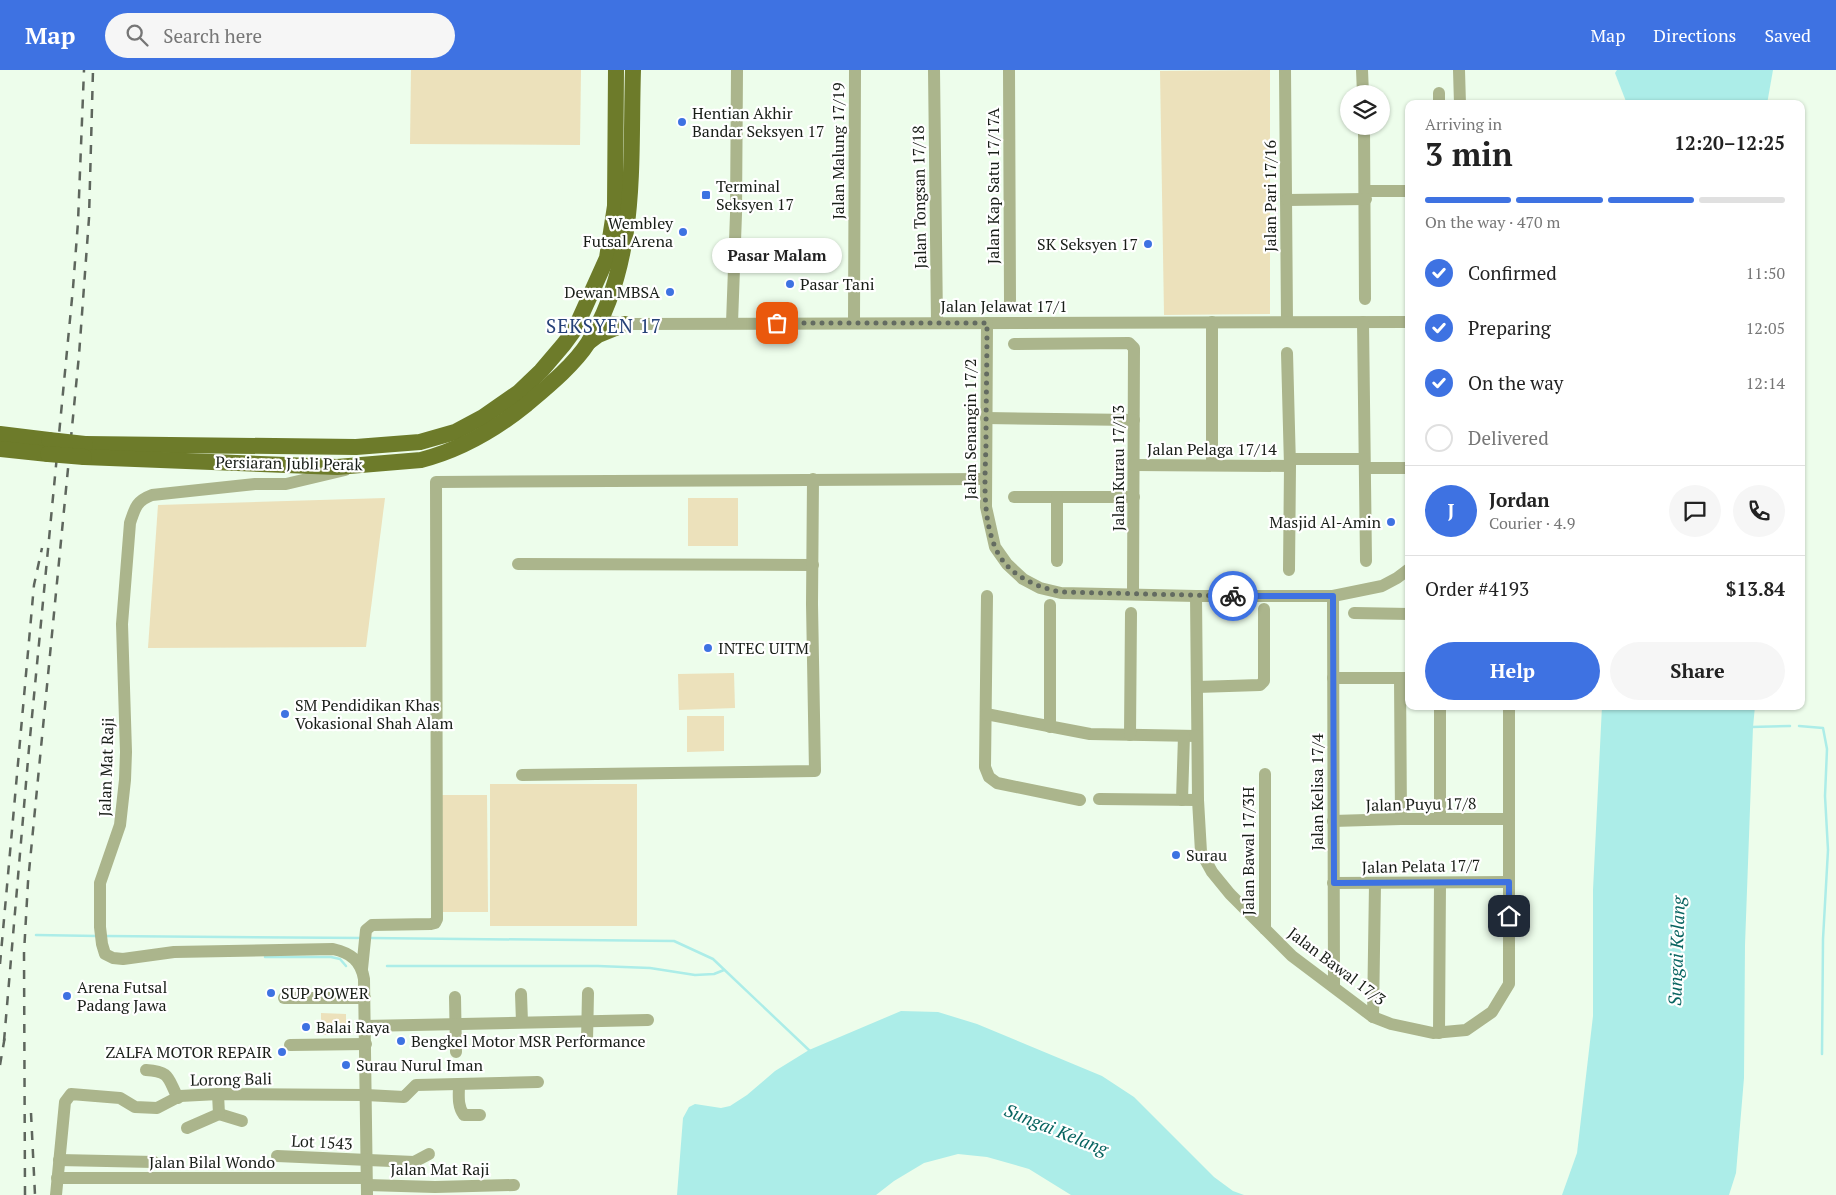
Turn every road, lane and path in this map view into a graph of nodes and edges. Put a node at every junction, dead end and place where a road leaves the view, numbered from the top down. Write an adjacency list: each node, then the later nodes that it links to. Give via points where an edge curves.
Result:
1 (616, 70): 29 (main road, Persiaran Jubli Perak, via 612,235 607,258)
2 (633, 70): 16 (main road, Persiaran Jubli Perak, via 627,234)
3 (855, 70): 24 (street, Jalan Malung 17/19)
4 (934, 70): 25 (street, Jalan Tongsan 17/18)
5 (1009, 70): 18 (street, Jalan Kap Satu 17/17A)
6 (1286, 70): 15 (street, Jalan Pari 17/16)
7 (1362, 70): 10 (street)
8 (1459, 70): 11 (street)
9 (735, 72): 28 (street, via 736,214)
10 (1363, 85)
11 (1460, 100)
12 (1364, 135): 14 (street)
13 (1405, 191): 14 (street)
14 (1366, 195): 15 (street); 17 (street)
15 (1287, 200): 21 (street, Jalan Pari 17/16)
16 (610, 294): 19 (main road, Persiaran Jubli Perak); 27 (main road, via 614,312)
17 (1365, 299)
18 (1010, 302)
19 (600, 320): 27 (street, Jalan Jelawat 17/1); 29 (main road, via 583,323); 30 (main road, Persiaran Jubli Perak)
20 (1212, 322): 21 (street, Jalan Jelawat 17/1); 26 (street, Jalan Jelawat 17/1); 46 (street)
21 (1286, 322): 22 (street, Jalan Jelawat 17/1)
22 (1363, 322): 23 (street, Jalan Jelawat 17/1); 41 (street)
23 (1405, 322)
24 (854, 323): 25 (street, Jalan Jelawat 17/1); 28 (street, Jalan Jelawat 17/1)
25 (936, 323): 26 (street, Jalan Jelawat 17/1)
26 (987, 323): 33 (street, Jalan Senangin 17/2)
27 (626, 324): 28 (street, Jalan Jelawat 17/1); 30 (main road)
28 (732, 324)
29 (574, 329): 37 (main road, Persiaran Jubli Perak, via 519,392 483,417 455,432 420,442)
30 (588, 342): 42 (main road, Persiaran Jubli Perak, via 541,392 491,431 434,457)
31 (1014, 344): 34 (street, Jalan Kurau 17/13, via 1129,343 1134,348)
32 (1288, 353): 40 (street)
33 (986, 418): 34 (street); 49 (street, Jalan Senangin 17/2)
34 (1134, 420): 45 (street, Jalan Kurau 17/13)
35 (0, 434): 36 (main road, Persiaran Jubli Perak)
36 (48, 447): 38 (main road, Persiaran Jubli Perak); 39 (main road, Persiaran Jubli Perak, bridge)
37 (356, 447): 39 (main road, Persiaran Jubli Perak); 42 (main road)
38 (0, 449)
39 (85, 451): 43 (main road, Persiaran Jubli Perak)
40 (1290, 462): 41 (street, Jalan Pelaga 17/14); 46 (street, Jalan Pelaga 17/14); 58 (street)
41 (1364, 463): 47 (street, Jalan Pelaga 17/14); 55 (street)
42 (382, 464): 44 (main road, Persiaran Jubli Perak)
43 (293, 465): 44 (main road, Persiaran Jubli Perak); 50 (street, via 296,472)
44 (360, 465): 50 (street, Jalan Mat Raji)
45 (1134, 465): 46 (street, Jalan Pelaga 17/14); 53 (street, Jalan Kurau 17/13)
46 (1212, 465)
47 (1405, 468)
48 (813, 479): 49 (street); 57 (street); 94 (street, via 436,482 437,919 431,924 372,925 366,930)
49 (985, 479): 60 (street, Jalan Senangin 17/2, via 986,507 996,547 1007,564 1024,579 1040,588 1061,592)
50 (286, 484): 94 (street, Jalan Mat Raji, via 164,493 141,499 135,509 130,523 122,624 125,780 120,825 100,883 102,944 105,954 123,959 174,952 333,948 350,954)
51 (1014, 497): 52 (street)
52 (1057, 497): 53 (street); 54 (street)
53 (1134, 497): 60 (street, Jalan Kurau 17/13)
54 (1057, 561)
55 (1366, 561)
56 (518, 564): 57 (street)
57 (812, 565): 80 (street, via 815,772)
58 (1289, 570)
59 (1405, 572): 63 (street, Jalan Senangin 17/2, via 1382,586)
60 (1133, 594): 62 (street, Jalan Senangin 17/2)
61 (987, 596): 74 (street)
62 (1196, 596): 63 (street, Jalan Senangin 17/2); 71 (street, Jalan Bawal 17/3)
63 (1333, 596): 69 (street, Jalan Kelisa 17/4)
64 (1050, 605): 75 (street)
65 (1264, 610): 71 (street, via 1264,682 1260,685)
66 (1131, 613): 76 (street)
67 (1354, 613): 68 (street)
68 (1405, 614)
69 (1333, 678): 70 (street); 88 (street, Jalan Kelisa 17/4)
70 (1404, 678): 85 (street)
71 (1197, 687): 78 (street, Jalan Bawal 17/3)
72 (1440, 710): 86 (street)
73 (1509, 710): 87 (street, Jalan Bawal 17/3)
74 (986, 714): 75 (street); 82 (street, via 985,767 989,777 997,783)
75 (1050, 727): 76 (street, via 1090,734)
76 (1130, 735): 77 (street)
77 (1184, 736): 78 (street); 83 (street)
78 (1197, 736): 84 (street, Jalan Bawal 17/3)
79 (1265, 774): 93 (street, Jalan Bawal 17/3H)
80 (522, 775)
81 (1099, 799): 83 (street)
82 (1080, 800)
83 (1182, 800): 84 (street)
84 (1198, 800): 93 (street, Jalan Bawal 17/3, via 1201,852 1230,894)
85 (1402, 819): 86 (street, Jalan Puyu 17/8); 88 (street, Jalan Puyu 17/8)
86 (1440, 819): 87 (street, Jalan Puyu 17/8)
87 (1509, 819): 89 (street, Jalan Bawal 17/3)
88 (1333, 822): 90 (street, Jalan Kelisa 17/4)
89 (1509, 882): 91 (street, Jalan Pelata 17/7); 107 (street, Jalan Bawal 17/3, via 1508,984 1492,1012 1466,1030)
90 (1334, 883): 92 (street, Jalan Pelata 17/7); 95 (street, Jalan Kelisa 17/4)
91 (1440, 883): 92 (street, Jalan Pelata 17/7); 107 (street)
92 (1375, 884): 101 (street)
93 (1265, 929): 95 (street, Jalan Bawal 17/3, via 1292,956)
94 (362, 969): 100 (street, Jalan Mat Raji)
95 (1334, 987): 101 (street, Jalan Bawal 17/3)
96 (588, 993): 103 (street)
97 (521, 994): 104 (street)
98 (455, 997): 105 (street)
99 (284, 998): 100 (street)
100 (365, 998): 106 (street, Jalan Mat Raji)
101 (1373, 1017): 107 (street, Jalan Bawal 17/3, via 1391,1024)
102 (648, 1020): 103 (street)
103 (588, 1021): 104 (street); 108 (street)
104 (522, 1022): 105 (street)
105 (455, 1024): 106 (street); 111 (street)
106 (365, 1026): 109 (street, Jalan Mat Raji)
107 (1439, 1033)
108 (587, 1041)
109 (366, 1044): 110 (street); 116 (street, Jalan Mat Raji)
110 (290, 1045)
111 (456, 1052)
112 (146, 1070): 117 (street, via 162,1071)
113 (538, 1082): 114 (street, Lorong Bali)
114 (458, 1084): 116 (street, Lorong Bali, via 416,1085 404,1097); 119 (street, via 462,1113)
115 (218, 1094): 116 (street, Lorong Bali); 117 (street, Lorong Bali); 118 (street)
116 (366, 1095): 125 (street, Jalan Mat Raji)
117 (178, 1098): 124 (street, Lorong Bali, via 162,1106 135,1107 120,1098 71,1094 65,1101)
118 (219, 1114): 120 (street); 121 (street)
119 (480, 1115)
120 (242, 1121)
121 (187, 1128)
122 (429, 1154): 125 (street, Lot 1543, via 414,1162)
123 (276, 1156): 125 (street, Lot 1543)
124 (59, 1160): 126 (street); 127 (street)
125 (366, 1160): 129 (street, Jalan Mat Raji)
126 (154, 1162)
127 (57, 1178): 129 (street, Jalan Bilal Wondo); 130 (street)
128 (514, 1185): 129 (street, Jalan Mat Raji)
129 (367, 1186)
130 (56, 1195)

